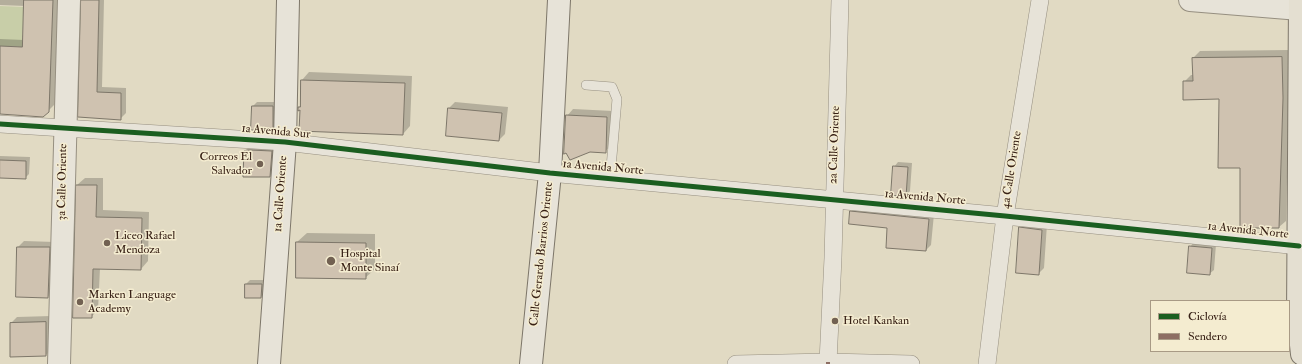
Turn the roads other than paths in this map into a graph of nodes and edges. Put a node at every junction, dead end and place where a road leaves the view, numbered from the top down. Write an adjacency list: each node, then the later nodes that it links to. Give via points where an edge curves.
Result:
1 (69, 0): 10 (main road, 3a Calle Oriente)
2 (288, 0): 11 (main road, 1a Calle Oriente)
3 (559, 0): 12 (main road, Calle Gerardo Barrios Oriente)
4 (840, 0): 14 (street, 2a Calle Oriente)
5 (1040, 0): 15 (street, 4a Calle Oriente)
6 (1190, 0): 7 (main road)
7 (1301, 6): 16 (main road)
8 (586, 85): 13 (lane, via 612,87 617,99)
9 (0, 124): 10 (street, 1a Avenida Sur)
10 (65, 128): 11 (street, 1a Avenida Sur); 21 (main road, 3a Calle Oriente)
11 (285, 142): 12 (street, 1a Avenida Sur); 22 (main road, 1a Calle Oriente)
12 (550, 173): 13 (street, 1a Avenida Norte); 23 (main road, Calle Gerardo Barrios Oriente)
13 (610, 179): 14 (street, 1a Avenida Norte)
14 (834, 200): 15 (street, 1a Avenida Norte); 20 (street, 2a Calle Oriente)
15 (1005, 216): 17 (street, 1a Avenida Norte); 26 (street, 4a Calle Oriente)
16 (1300, 217): 17 (main road)
17 (1299, 246): 18 (main road, via 1298,317)
18 (1301, 332): 19 (main road)
19 (1302, 354)
20 (828, 362): 24 (street); 25 (street)
21 (59, 364)
22 (269, 364)
23 (531, 364)
24 (736, 364)
25 (911, 364)
26 (987, 364)

